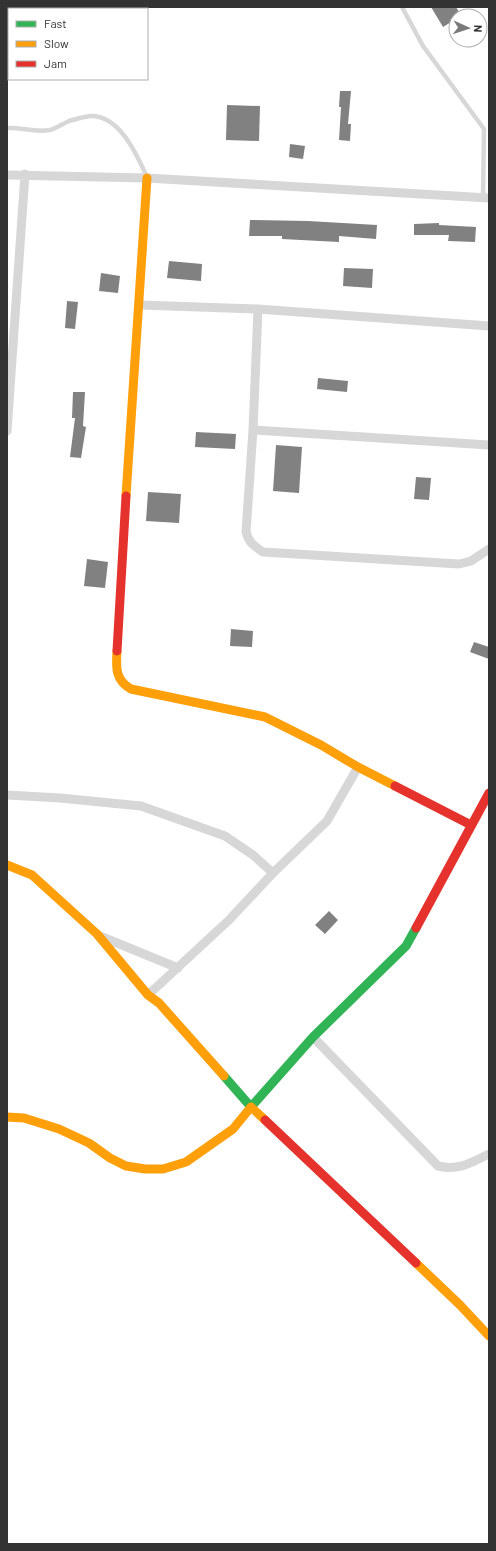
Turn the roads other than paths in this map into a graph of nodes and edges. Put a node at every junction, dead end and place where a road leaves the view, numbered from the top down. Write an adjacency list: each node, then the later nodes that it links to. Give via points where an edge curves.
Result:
1 (402, 7): 6 (lane, via 423,46 484,129)
2 (7, 128): 5 (lane, via 44,131 90,116 99,118 125,135)
3 (25, 174): 4 (street); 5 (street); 11 (street)
4 (7, 175)
5 (148, 178): 6 (street); 7 (street)
6 (486, 198)
7 (140, 305): 8 (street); 14 (street, via 116,668 121,682 131,689 265,717 321,744)
8 (258, 309): 9 (street); 10 (street)
9 (489, 326)
10 (252, 430): 12 (street); 13 (street, via 246,532 248,541 263,552 459,564 471,561)
11 (7, 431)
12 (489, 445)
13 (489, 549)
14 (358, 767): 17 (street); 19 (street, via 327,821)
15 (489, 793): 17 (street)
16 (7, 795): 19 (street, via 140,806 225,836 253,854)
17 (471, 825): 23 (street, via 406,946)
18 (7, 865): 20 (street, via 32,875)
19 (273, 873): 21 (street, via 229,920)
20 (97, 934): 21 (street); 22 (street)
21 (178, 968): 22 (street)
22 (148, 995): 24 (street, via 159,1003)
23 (313, 1037): 24 (street); 26 (street, via 438,1166 452,1169)
24 (251, 1107): 25 (street, via 233,1129 186,1162 163,1170 126,1166 89,1143 59,1129 24,1118); 27 (street)
25 (7, 1117)
26 (489, 1154)
27 (489, 1336)

